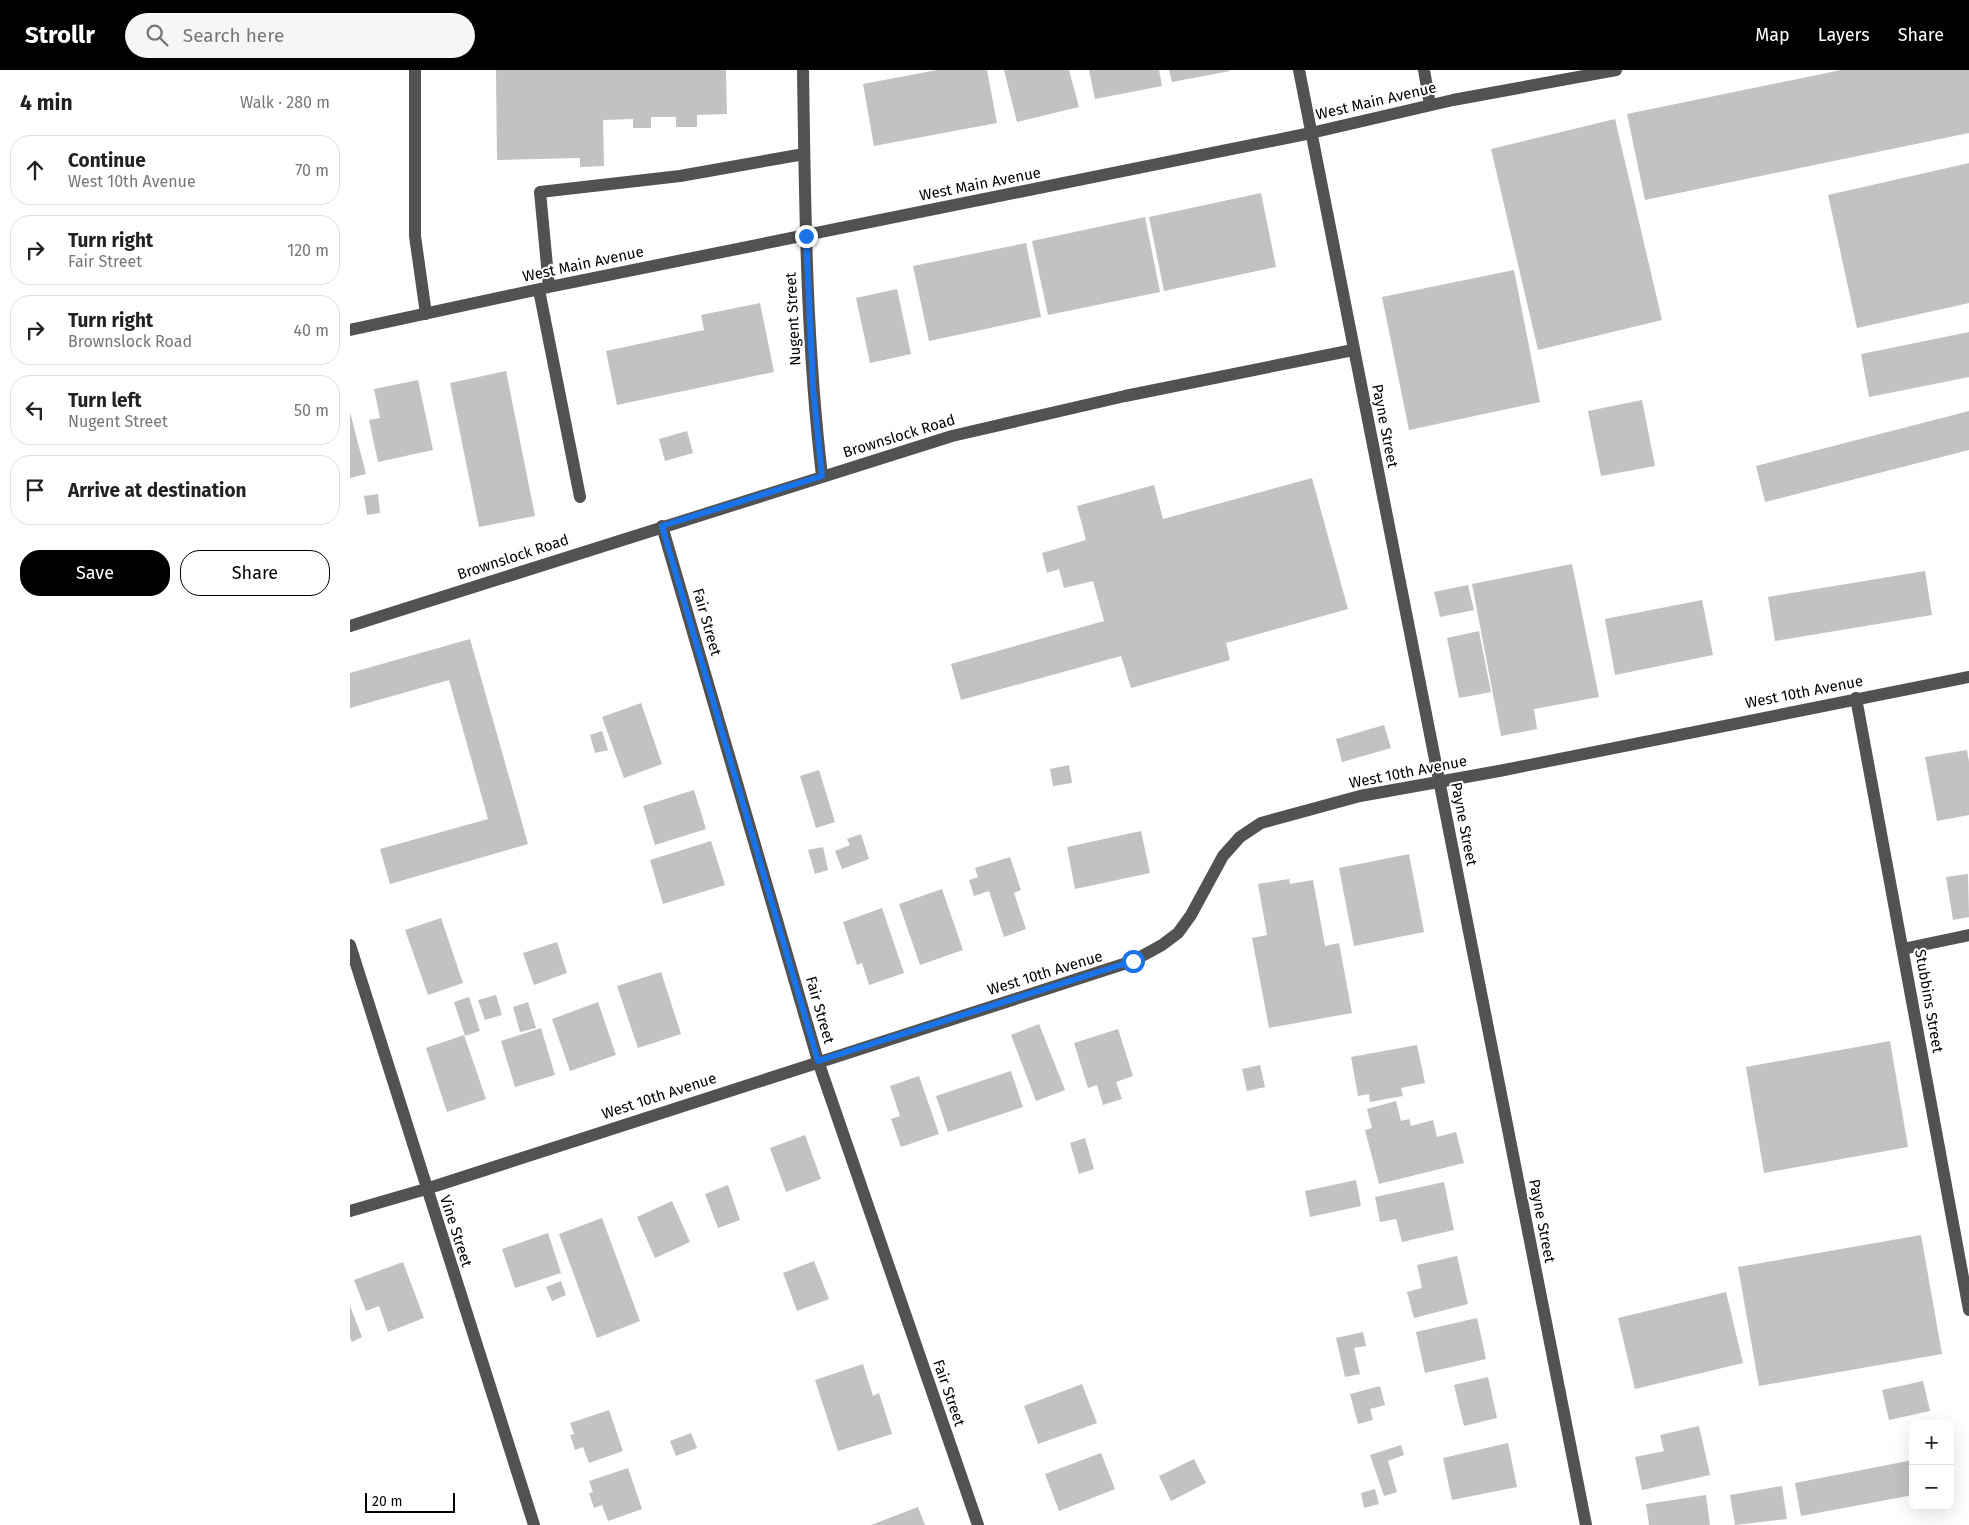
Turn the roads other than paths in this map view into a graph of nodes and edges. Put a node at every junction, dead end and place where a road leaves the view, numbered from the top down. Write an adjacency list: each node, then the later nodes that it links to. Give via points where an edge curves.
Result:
1 (415, 70): 12 (street, via 415,236)
2 (803, 70): 9 (street, Nugent Street)
3 (1299, 70): 8 (street, Payne Street)
4 (1424, 70): 7 (street)
5 (1616, 70): 6 (street, West Main Avenue)
6 (1594, 72): 7 (street, West Main Avenue)
7 (1430, 106): 8 (street, West Main Avenue)
8 (1311, 133): 10 (street, West Main Avenue); 14 (street, Payne Street)
9 (804, 154): 10 (street, Nugent Street); 11 (street, via 680,176 540,192)
10 (806, 236): 11 (street, West Main Avenue); 15 (street, Nugent Street, via 813,388)
11 (544, 288): 12 (street, West Main Avenue); 16 (street)
12 (426, 314): 13 (street, West Main Avenue)
13 (350, 330)
14 (1353, 350): 15 (street, Brownslock Road, via 1125,396 952,436); 21 (street, Payne Street)
15 (822, 476): 17 (street, Brownslock Road)
16 (580, 497)
17 (662, 526): 18 (street, Brownslock Road); 25 (street, Fair Street)
18 (350, 626)
19 (1969, 677): 20 (street, West 10th Avenue)
20 (1856, 698): 21 (street, West 10th Avenue); 24 (street, Stubbins Street)
21 (1439, 782): 25 (street, West 10th Avenue, via 1360,796 1261,823 1248,830 1223,856 1191,915 1178,932 1133,961); 31 (street, Payne Street)
22 (1969, 935): 24 (street)
23 (350, 946): 26 (street, Vine Street)
24 (1903, 949): 28 (street, Stubbins Street)
25 (818, 1061): 26 (street, West 10th Avenue); 30 (street, Fair Street)
26 (426, 1189): 27 (street, West 10th Avenue); 29 (street, Vine Street)
27 (350, 1212)
28 (1969, 1310)
29 (534, 1525)
30 (978, 1525)
31 (1586, 1525)

